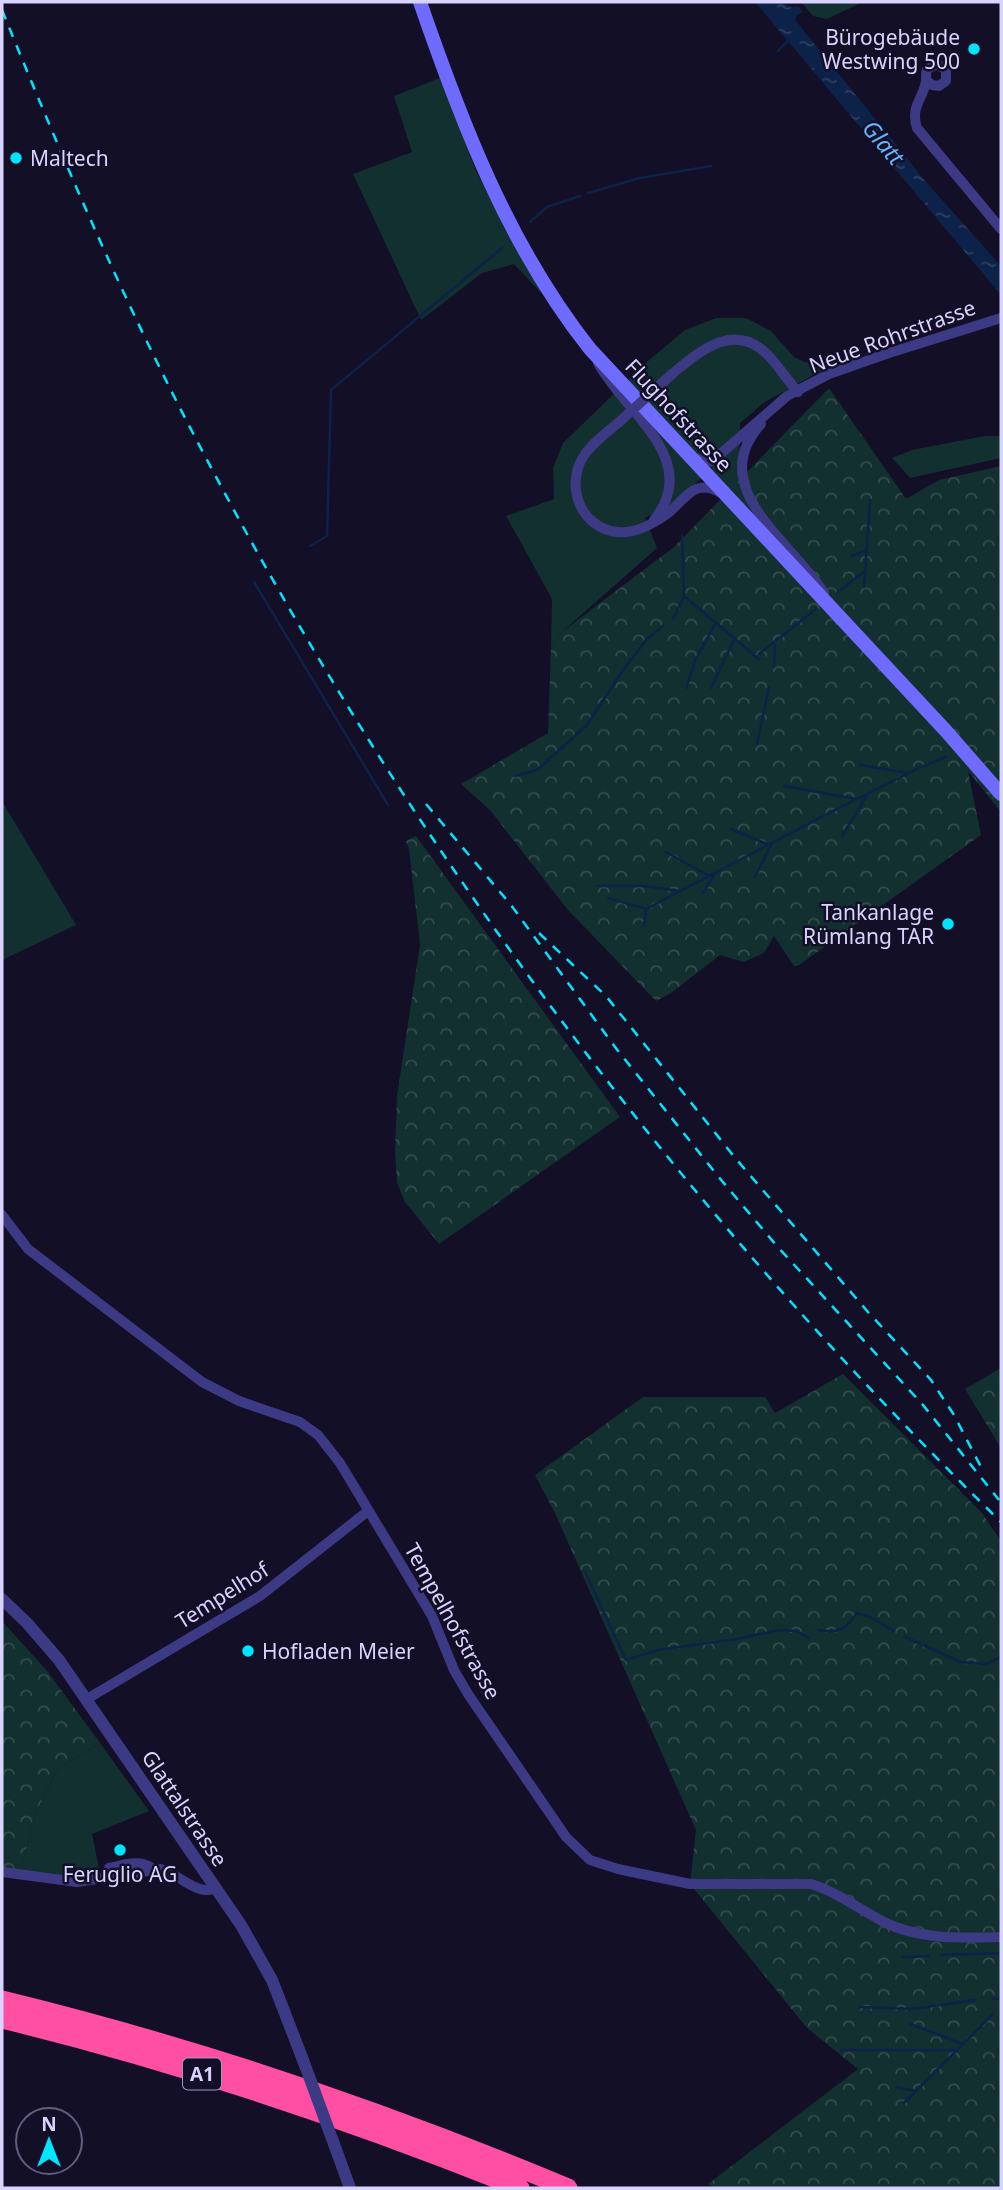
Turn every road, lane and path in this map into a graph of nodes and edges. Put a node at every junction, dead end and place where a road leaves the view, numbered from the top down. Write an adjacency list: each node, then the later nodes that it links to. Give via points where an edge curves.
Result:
1 (420, 2): 5 (main road, Flughofstrasse, via 492,190 558,307)
2 (926, 80): 3 (street, via 915,107 918,128)
3 (1001, 229)
4 (999, 319): 6 (street, Neue Rohrstrasse, via 841,370)
5 (590, 349): 7 (main road, Flughofstrasse); 9 (street, via 603,373 660,444 669,465 668,496)
6 (797, 392): 7 (street, Neue Rohrstrasse, via 711,461); 9 (street, Neue Rohrstrasse, bridge, via 765,353 741,341 708,346 672,374 583,458 575,480 578,501 589,518 611,531 632,531); 10 (street, Neue Rohrstrasse, via 756,430 742,461 743,482 758,512 815,578)
7 (691, 458): 8 (main road, Flughofstrasse)
8 (727, 497): 9 (street, Neue Rohrstrasse, via 701,487); 10 (main road, Flughofstrasse)
9 (652, 522)
10 (838, 616): 11 (main road, Flughofstrasse)
11 (1001, 794)
12 (2, 1215): 13 (street, Tempelhofstrasse, via 28,1248 202,1382 239,1401 300,1422 317,1435)
13 (368, 1511): 15 (street, Tempelhof, via 260,1596); 20 (street, Tempelhofstrasse, via 432,1616 468,1695 566,1838 590,1860 690,1884 811,1884 904,1929 938,1936)
14 (2, 1599): 15 (street, Glattalstrasse, via 45,1643)
15 (87, 1699): 19 (street, Glattalstrasse)
16 (109, 1868): 17 (street, via 139,1862)
17 (152, 1868): 18 (street, via 77,1882); 19 (street, via 171,1872 197,1889)
18 (2, 1872)
19 (216, 1888): 23 (street, Glattalstrasse, bridge, via 266,1969)
20 (1001, 1937)
21 (2, 2000): 25 (highway, A1, via 310,2090)
22 (2, 2019): 24 (highway, A1, via 256,2091)
23 (350, 2188)
24 (520, 2188)
25 (568, 2188)

